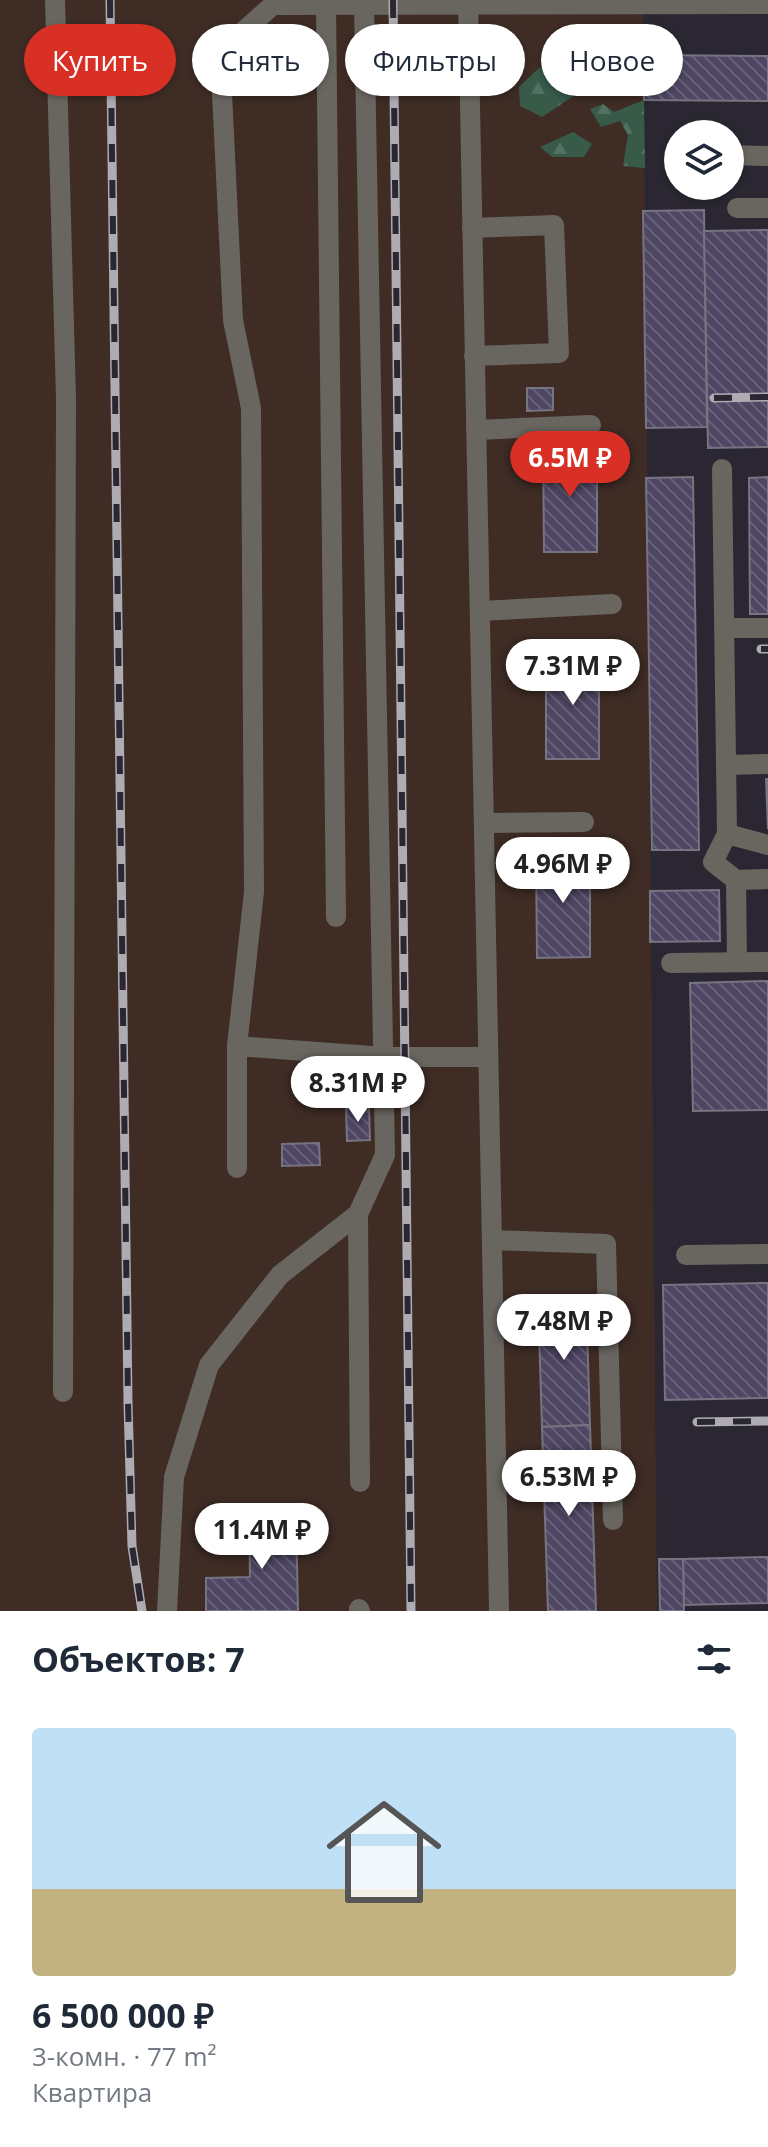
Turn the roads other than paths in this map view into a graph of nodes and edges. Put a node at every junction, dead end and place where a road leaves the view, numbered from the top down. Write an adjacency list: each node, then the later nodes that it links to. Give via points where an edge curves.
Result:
1 (55, 0): 41 (street, via 66,399)
2 (273, 2): 6 (street); 33 (street, via 220,52 233,320 251,408 254,892)
3 (662, 2): 4 (street); 5 (street)
4 (763, 2)
5 (468, 3): 7 (street); 12 (street)
6 (326, 5): 7 (street); 29 (street)
7 (364, 5): 34 (street)
8 (744, 155): 9 (street)
9 (768, 156)
10 (737, 208): 11 (street)
11 (768, 208)
12 (472, 228): 13 (street); 13 (street, via 554,225 559,353)
13 (474, 356): 15 (street)
14 (591, 425): 15 (street)
15 (476, 430): 18 (street)
16 (722, 469): 19 (street)
17 (612, 604): 18 (street)
18 (480, 611): 24 (street)
19 (725, 628): 20 (street); 22 (street)
20 (768, 628)
21 (768, 764): 22 (street)
22 (727, 765): 25 (street)
23 (584, 822): 24 (street)
24 (484, 823): 35 (street)
25 (727, 834): 26 (street); 28 (street, via 713,862)
26 (768, 845)
27 (768, 879): 28 (street)
28 (736, 880): 30 (street)
29 (336, 917)
30 (737, 962): 31 (street); 32 (street)
31 (768, 962)
32 (671, 963)
33 (237, 1046): 34 (street); 36 (street)
34 (385, 1057): 35 (street); 37 (street, via 385,1155)
35 (488, 1057): 38 (street)
36 (237, 1168)
37 (358, 1214): 42 (street); 44 (street, via 280,1275 209,1365 174,1477)
38 (492, 1240): 43 (street, via 606,1244); 45 (street)
39 (768, 1254): 40 (street)
40 (686, 1255)
41 (63, 1392)
42 (360, 1482)
43 (613, 1520)
44 (167, 1611)
45 (499, 1611)

